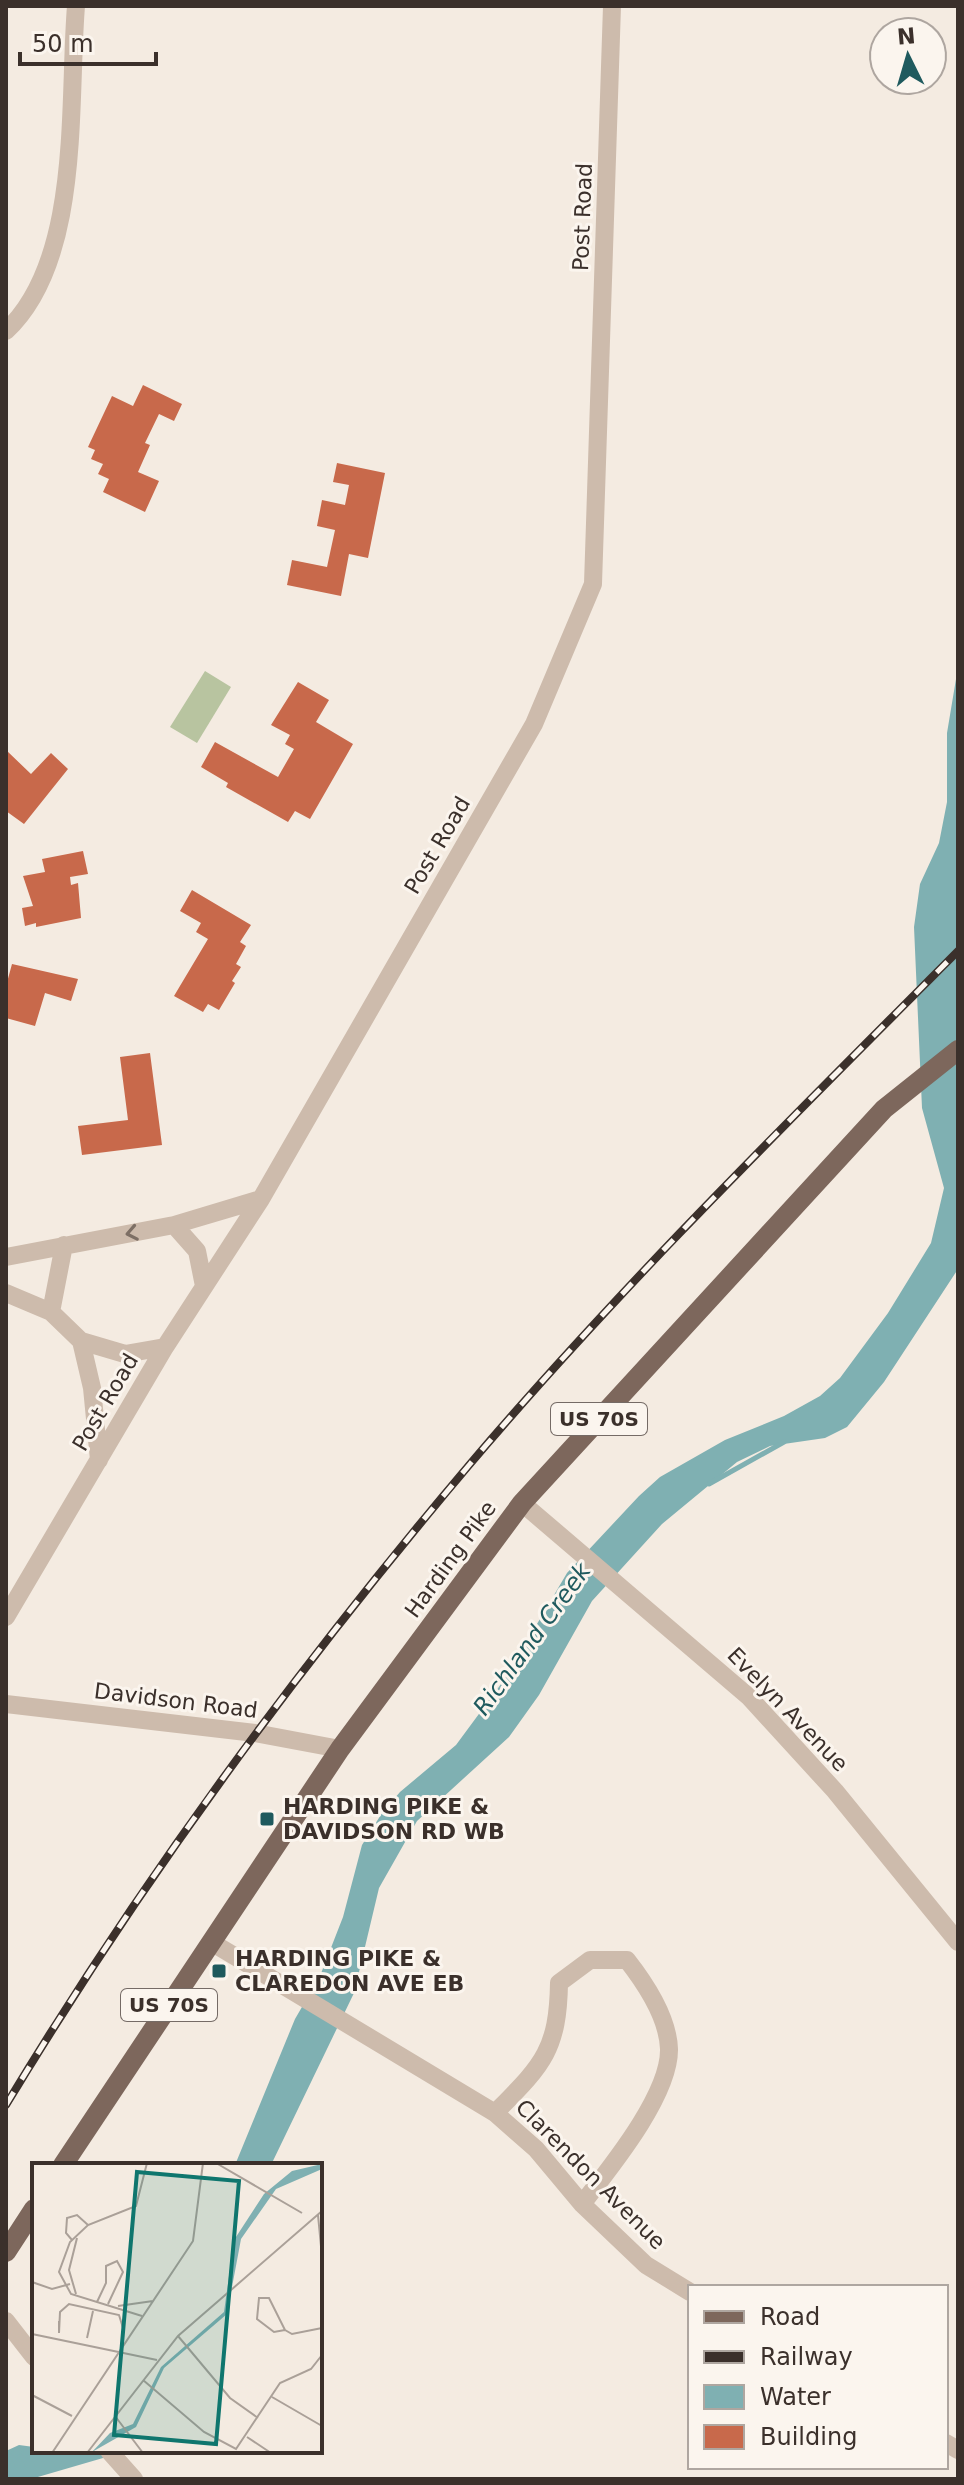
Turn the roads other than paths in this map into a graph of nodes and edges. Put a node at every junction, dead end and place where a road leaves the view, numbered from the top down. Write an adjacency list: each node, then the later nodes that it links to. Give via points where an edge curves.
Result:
1 (76, 6): 3 (street, via 68,168 57,243 19,319)
2 (612, 6): 5 (street, Post Road, via 593,584 534,724)
3 (6, 331)
4 (958, 1050): 15 (main road, Harding Pike / US 70S, via 884,1109)
5 (261, 1199): 6 (street); 9 (street, Post Road)
6 (174, 1225): 7 (street, one-way to 7); 9 (street, via 197,1251)
7 (64, 1245): 8 (street); 11 (street)
8 (6, 1257)
9 (204, 1286): 13 (street, Post Road)
10 (6, 1293): 11 (street)
11 (51, 1312): 12 (street)
12 (81, 1341): 13 (street, via 125,1354); 14 (street)
13 (165, 1347): 14 (street, Post Road)
14 (99, 1461): 16 (street, Post Road)
15 (522, 1503): 18 (main road, Harding Pike / US 70S); 20 (street, Evelyn Avenue, via 749,1697 835,1791)
16 (6, 1617)
17 (6, 1704): 18 (street, Davidson Road, via 255,1733)
18 (340, 1749): 19 (main road, Harding Pike / US 70S)
19 (211, 1942): 21 (street, Clarendon Avenue); 22 (main road, Harding Pike / US 70S)
20 (958, 1942)
21 (495, 2113): 23 (street, Clarendon Avenue, via 536,2149); 23 (street, via 543,2064 559,2021 559,1983 590,1960 627,1960 645,1982 669,2049 655,2100)
22 (64, 2163)
23 (582, 2204): 26 (street, Clarendon Avenue, via 646,2265)
24 (32, 2212): 25 (main road)
25 (6, 2252)
26 (688, 2291)
27 (6, 2321): 28 (street)
28 (32, 2354)
29 (114, 2456): 30 (street)
30 (134, 2479)

